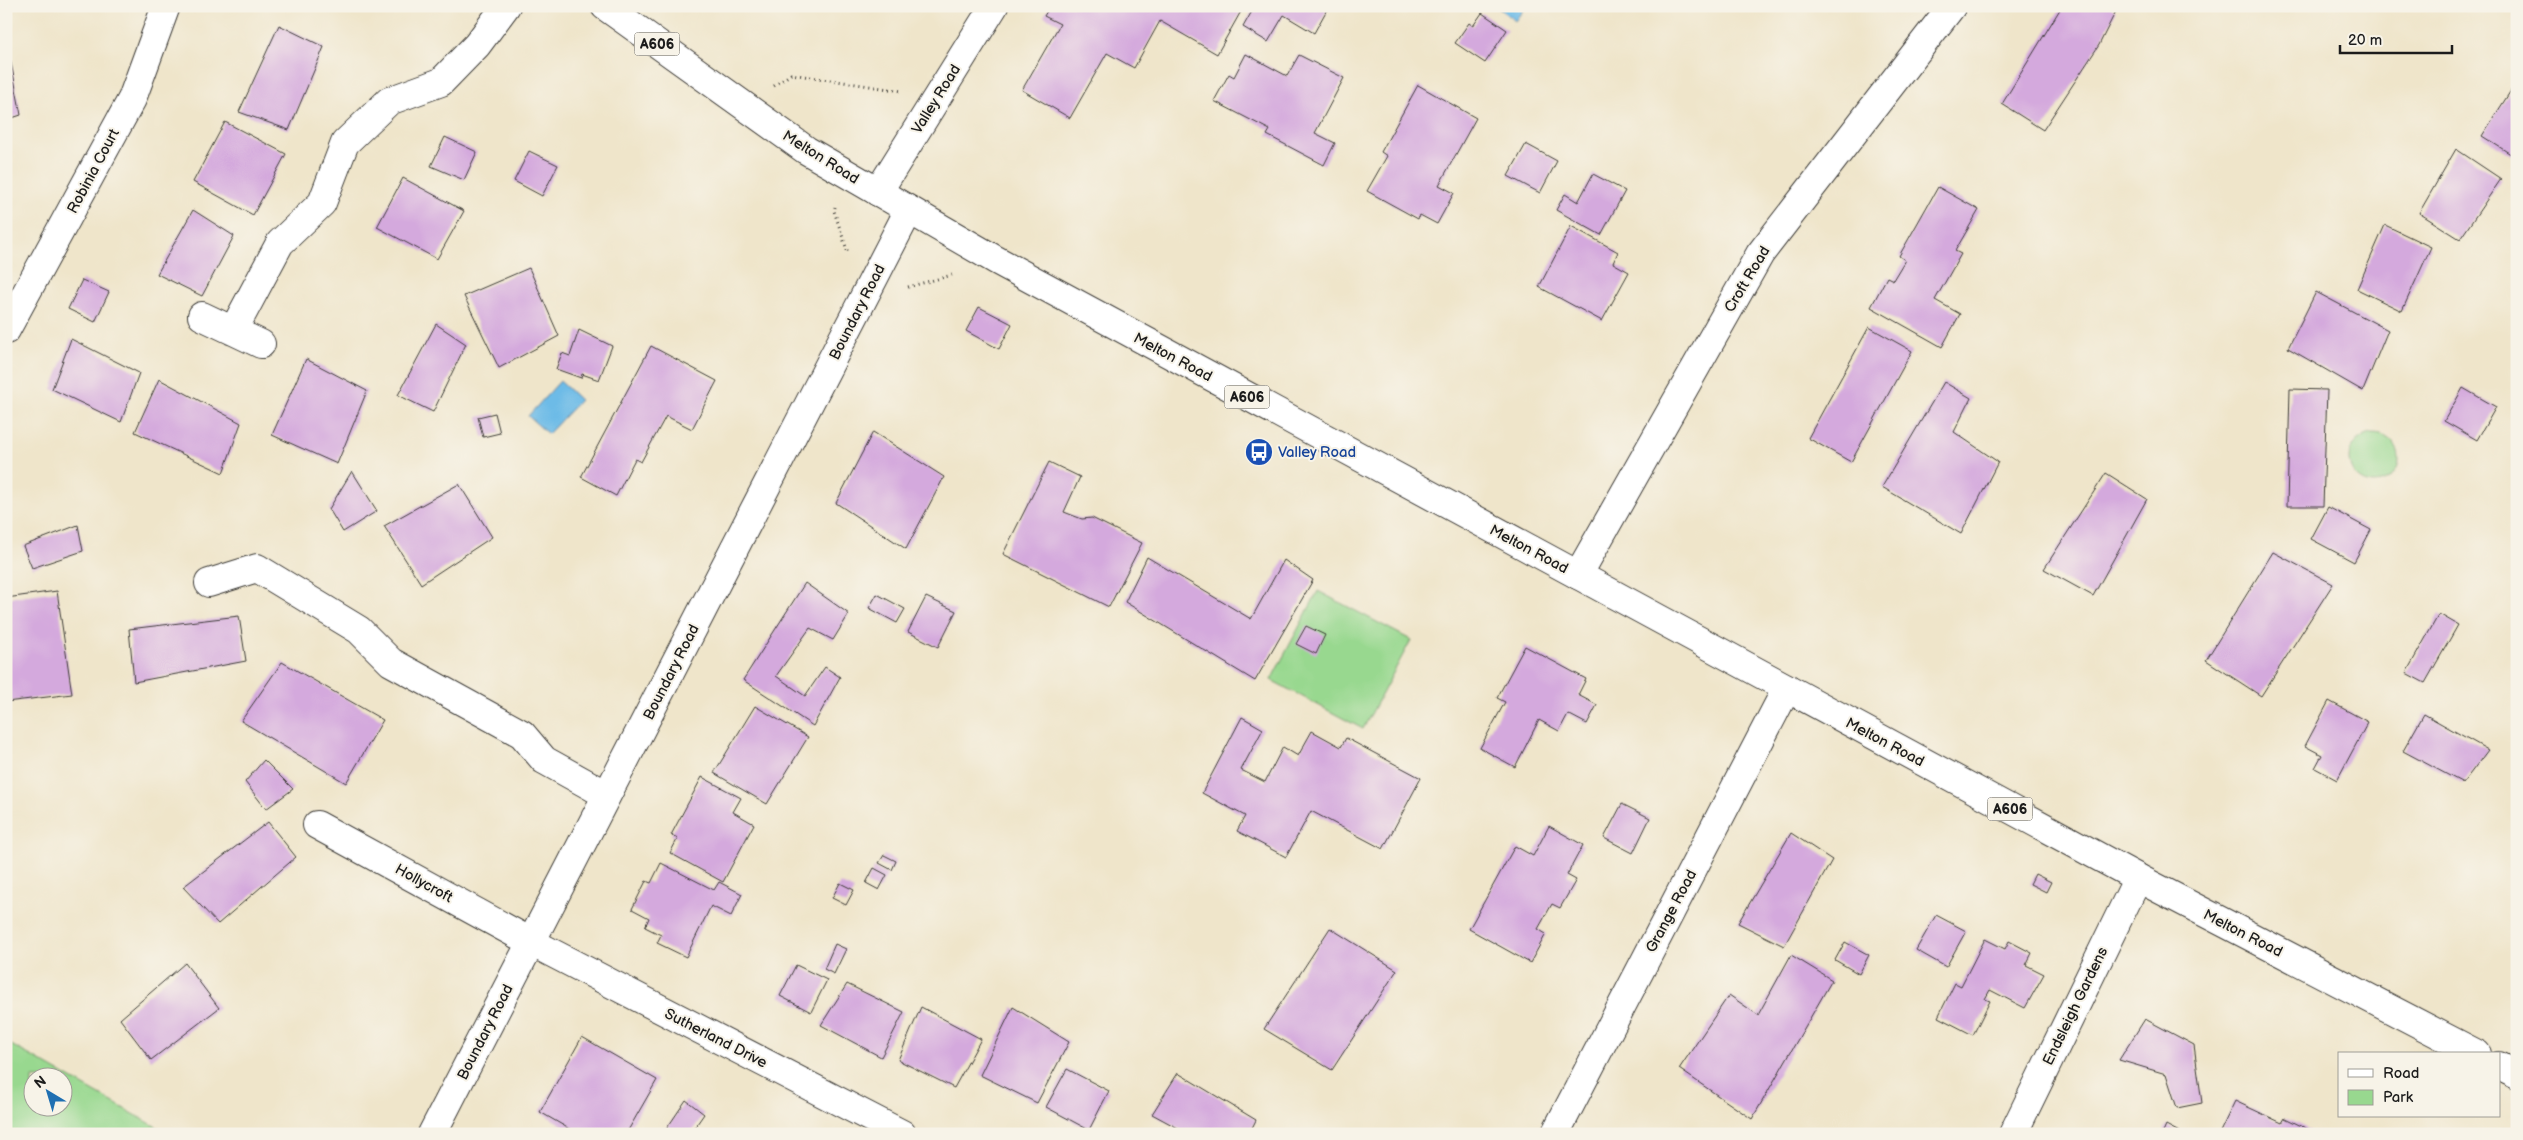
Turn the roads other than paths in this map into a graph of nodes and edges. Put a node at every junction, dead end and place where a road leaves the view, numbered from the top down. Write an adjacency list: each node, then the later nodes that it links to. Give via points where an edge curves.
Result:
1 (166, 6): 9 (street, Robinia Court, via 132,99)
2 (506, 6): 10 (street, via 477,45 441,82 389,101 345,143 322,203 280,243)
3 (605, 6): 6 (street, Melton Road / A606, via 806,150)
4 (994, 6): 6 (street, Valley Road)
5 (1952, 6): 12 (street, Croft Road, via 1760,254)
6 (878, 192): 7 (street, Melton Road / A606)
7 (910, 210): 12 (street, Melton Road / A606, via 1061,296); 15 (street, Boundary Road)
8 (202, 316): 10 (street)
9 (6, 330)
10 (233, 331): 11 (street)
11 (261, 344)
12 (1578, 575): 14 (street, Melton Road / A606)
13 (209, 583): 15 (street, via 257,568 359,630 391,662 522,734 544,760)
14 (1787, 688): 17 (street, Melton Road / A606); 24 (street, Grange Road)
15 (607, 795): 18 (street, Boundary Road)
16 (317, 825): 18 (street, Hollycroft)
17 (2138, 878): 19 (street, Melton Road / A606); 25 (street, Endsleigh Gardens)
18 (531, 942): 22 (street, Boundary Road); 23 (street, Sutherland Drive)
19 (2473, 1052)
20 (2500, 1066): 21 (street)
21 (2517, 1075)
22 (432, 1134)
23 (902, 1134)
24 (1555, 1134)
25 (2013, 1134)

